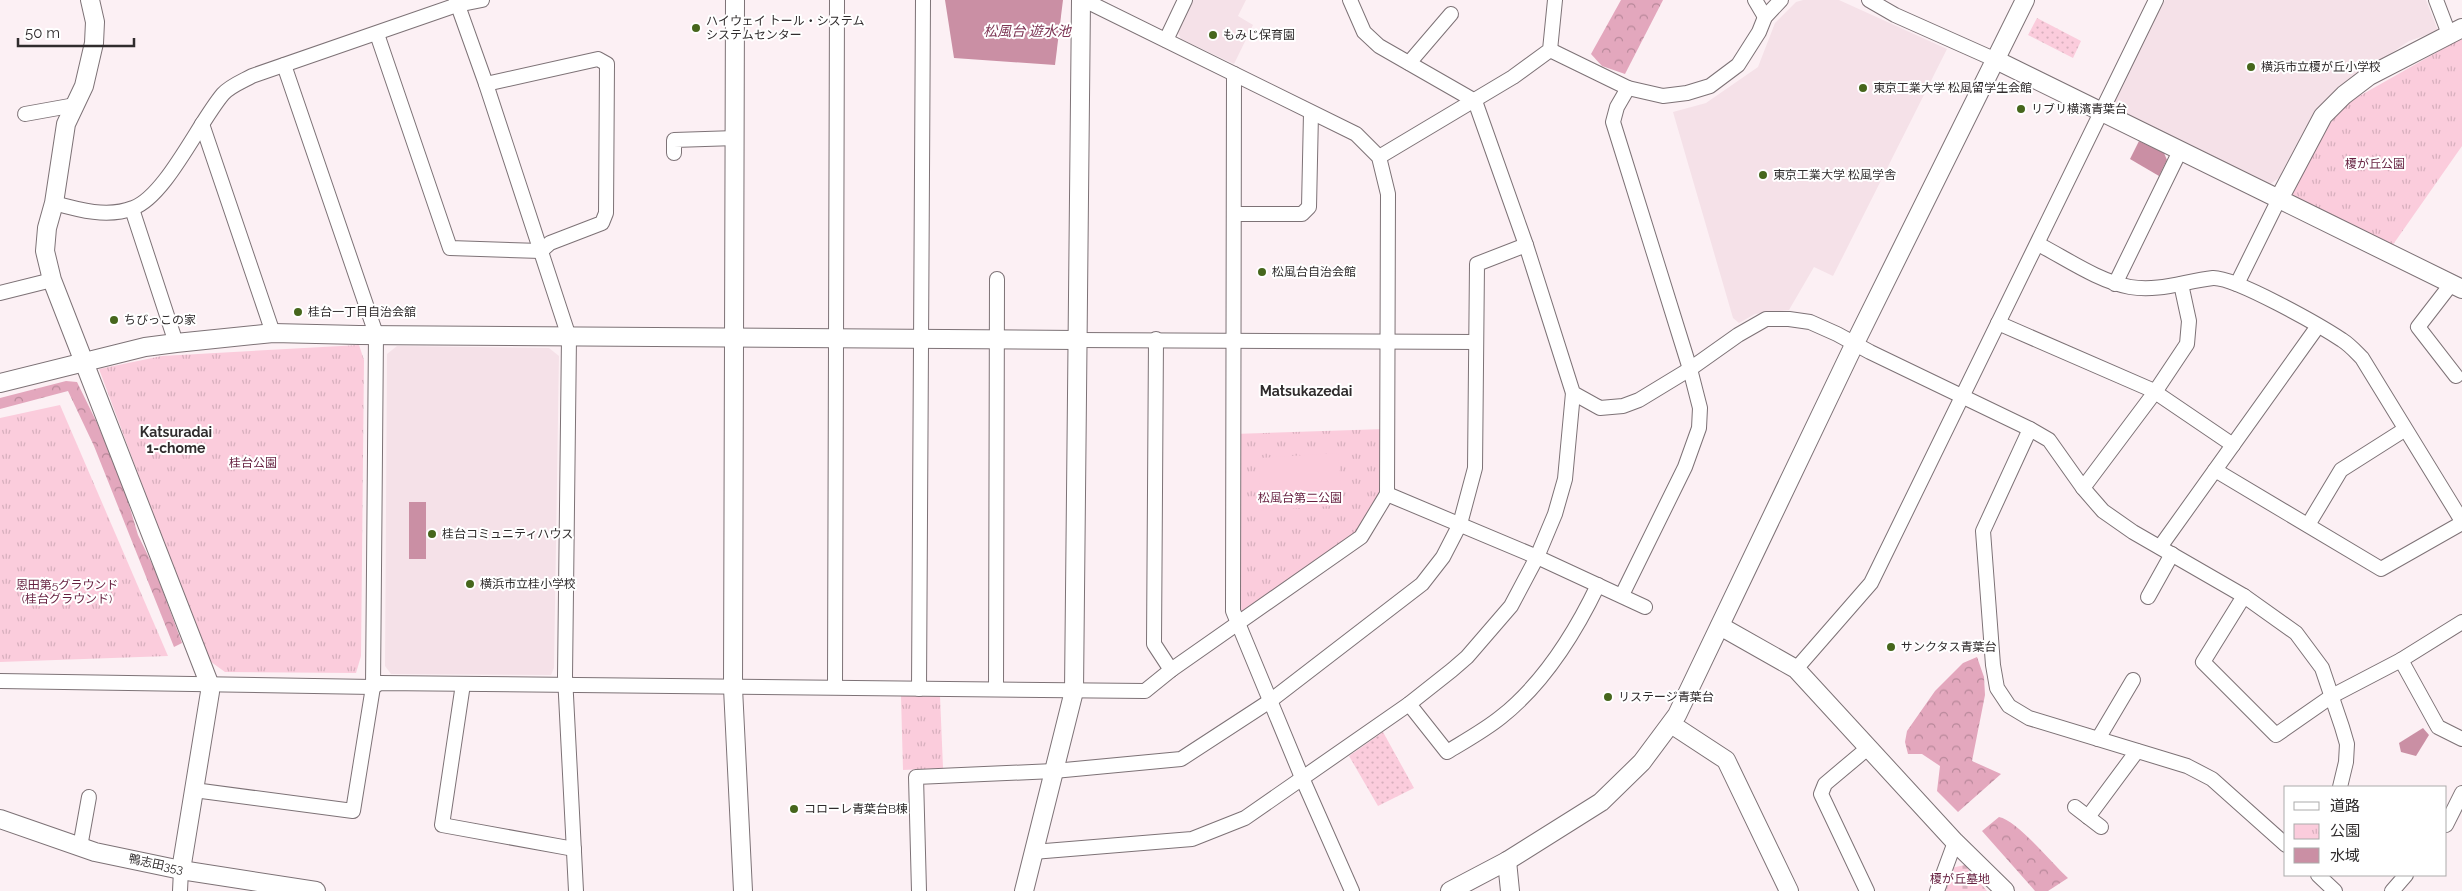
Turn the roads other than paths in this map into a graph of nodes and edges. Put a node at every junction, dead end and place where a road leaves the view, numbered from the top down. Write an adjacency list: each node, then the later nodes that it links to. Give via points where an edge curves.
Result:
1 (90, 0): 30 (street, via 95,22 94,43 84,86)
2 (482, 0): 16 (street)
3 (735, 0): 35 (street)
4 (837, 0): 59 (street)
5 (923, 0): 62 (street)
6 (1083, 0): 21 (street); 64 (street)
7 (1185, 0): 21 (street)
8 (1350, 0): 24 (street, via 1364,32)
9 (1555, 0): 22 (street)
10 (1755, 0): 18 (street)
11 (1781, 0): 18 (street)
12 (1869, 0): 23 (street)
13 (2025, 0): 23 (street)
14 (2156, 0): 31 (street)
15 (2436, 0): 19 (street)
16 (456, 2): 20 (street); 27 (street)
17 (1451, 14): 24 (street)
18 (1765, 17): 28 (street, via 1738,65 1710,86 1663,96)
19 (2456, 31): 39 (street, via 2370,76 2344,95 2323,116)
20 (377, 34): 25 (street); 45 (street, via 450,248)
21 (1166, 40): 26 (street)
22 (1550, 50): 28 (street); 29 (street)
23 (1996, 60): 31 (street); 68 (street)
24 (1410, 64): 29 (street)
25 (284, 65): 34 (street, via 252,76 224,93); 56 (street)
26 (1234, 74): 32 (street); 42 (street)
27 (486, 84): 45 (street); 45 (street, via 598,59 607,64 606,213 602,223 550,243)
28 (1628, 88): 70 (street, via 1616,107 1613,122)
29 (1475, 102): 38 (street); 44 (street)
30 (75, 105): 33 (street); 40 (street, via 66,124)
31 (2101, 112): 37 (street); 43 (street)
32 (1311, 113): 38 (street, via 1356,134); 42 (street, via 1309,207 1302,214)
33 (25, 114)
34 (202, 124): 41 (street, via 159,188); 55 (street)
35 (736, 138): 36 (street); 58 (street)
36 (674, 141)
37 (2180, 151): 39 (street); 48 (street)
38 (1379, 157): 65 (street, via 1388,194)
39 (2278, 199): 50 (street); 51 (street)
40 (54, 204): 41 (street, via 93,213); 47 (street, via 45,251)
41 (132, 209): 67 (street)
42 (1234, 214): 61 (street)
43 (2038, 244): 48 (street); 53 (street)
44 (1526, 245): 66 (street, via 1477,264); 74 (street)
45 (541, 250): 57 (street)
46 (997, 279): 63 (street)
47 (52, 280): 52 (street); 69 (street)
48 (2115, 284): 49 (street, via 2149,290)
49 (2181, 284): 50 (street, via 2215,278); 73 (street, via 2189,321 2187,344)
50 (2237, 284): 54 (street)
51 (2457, 286): 71 (street, via 2418,327)
52 (0, 293)
53 (1998, 323): 73 (street); 75 (street)
54 (2318, 326): 77 (street, via 2362,358); 78 (street)
55 (273, 333): 56 (street); 67 (street)
56 (376, 334): 57 (street); 104 (street)
57 (569, 337): 58 (street); 102 (street, via 564,575)
58 (736, 337): 59 (street); 105 (street)
59 (836, 338): 62 (street); 103 (street)
60 (1156, 339): 61 (street); 64 (street); 97 (street, via 1154,644)
61 (1234, 339): 65 (street); 93 (street, via 1233,611)
62 (922, 340): 63 (street); 107 (street)
63 (998, 340): 64 (street); 106 (street)
64 (1078, 340): 108 (street)
65 (1388, 341): 66 (street); 81 (street)
66 (1476, 342): 83 (street, via 1474,468)
67 (176, 343): 69 (street, via 145,347)
68 (1855, 343): 70 (street, via 1810,322 1766,319); 75 (street); 94 (street)
69 (84, 363): 72 (street); 100 (street)
70 (1690, 369): 74 (street, via 1623,406 1600,408); 88 (street, via 1700,408 1700,428 1682,475)
71 (2456, 376)
72 (0, 383)
73 (2155, 392): 78 (street); 80 (street)
74 (1573, 393): 86 (street, via 1566,478)
75 (1963, 396): 76 (street); 96 (street, via 1871,583)
76 (2030, 429): 80 (street, via 2049,440); 113 (street, via 1983,531 1997,688 2009,706 2029,718)
77 (2404, 430): 82 (street); 84 (street, via 2341,470)
78 (2233, 445): 79 (street)
79 (2215, 470): 84 (street); 85 (street)
80 (2084, 488): 85 (street, via 2103,511)
81 (1387, 494): 83 (street); 93 (street, via 1361,537)
82 (2462, 522): 84 (street, via 2381,569)
83 (1460, 524): 86 (street); 110 (street, via 1443,557 1422,584)
84 (2308, 525)
85 (2166, 551): 89 (street); 90 (street)
86 (1537, 557): 87 (street); 111 (street, via 1511,606 1467,657)
87 (1598, 585): 88 (street); 111 (street, via 1547,672 1501,717 1447,752)
88 (1622, 595): 91 (street)
89 (2244, 596): 109 (street, via 2296,633 2322,668); 109 (street, via 2203,662 2276,735)
90 (2148, 597)
91 (1645, 607)
92 (2462, 622): 95 (street)
93 (1238, 624): 97 (street); 110 (street)
94 (1720, 626): 96 (street); 112 (street)
95 (2401, 660): 109 (street); 114 (street, via 2438,727)
96 (1796, 669): 115 (street)
97 (1171, 670): 108 (street, via 1145,691)
98 (2133, 680): 113 (street)
99 (0, 681): 100 (street)
100 (209, 683): 104 (street); 120 (street)
101 (463, 684): 102 (street); 104 (street, via 380,683); 131 (street, via 442,825)
102 (567, 686): 105 (street); 131 (street)
103 (835, 686): 105 (street); 107 (street)
104 (373, 687): 120 (street, via 353,812)
105 (733, 688): 141 (street)
106 (996, 688): 107 (street); 108 (street)
107 (919, 689)
108 (1074, 690): 117 (street)
109 (2332, 696): 119 (street, via 2347,744)
110 (1270, 701): 117 (street, via 1181,759); 118 (street)
111 (1409, 704): 118 (street)
112 (1671, 724): 133 (street, via 1642,762 1601,802); 137 (street, via 1726,760)
113 (2098, 739): 116 (street)
114 (2462, 739)
115 (1869, 747): 128 (street); 147 (street, via 1825,784 1821,794)
116 (2137, 751): 124 (street); 129 (street, via 2187,766 2212,779)
117 (1054, 771): 132 (street); 142 (street, via 916,777)
118 (1303, 780): 132 (street, via 1245,818 1192,839); 144 (street)
119 (2340, 786)
120 (194, 790): 134 (street)
121 (2462, 793): 126 (street)
122 (90, 797): 130 (street)
123 (2075, 807): 124 (street)
124 (2088, 817): 127 (street)
125 (0, 819): 130 (street, 鴨志田353 / 鴨志田353)
126 (2447, 823)
127 (2101, 827)
128 (1955, 842): 148 (street); 149 (street)
129 (2284, 844)
130 (80, 847): 134 (street, 鴨志田353 / 鴨志田353)
131 (574, 849): 140 (street)
132 (1033, 852): 143 (street)
133 (1507, 861): 145 (street); 146 (street)
134 (181, 870): 138 (street); 139 (street, 鴨志田353 / 鴨志田353)
135 (2319, 876): 150 (street)
136 (2405, 876): 151 (street)
137 (1787, 890)
138 (180, 891)
139 (316, 891)
140 (576, 891)
141 (743, 891)
142 (919, 891)
143 (1024, 891)
144 (1352, 891)
145 (1450, 891)
146 (1510, 891)
147 (1867, 891)
148 (1937, 891)
149 (2005, 891)
150 (2335, 891)
151 (2392, 891)

